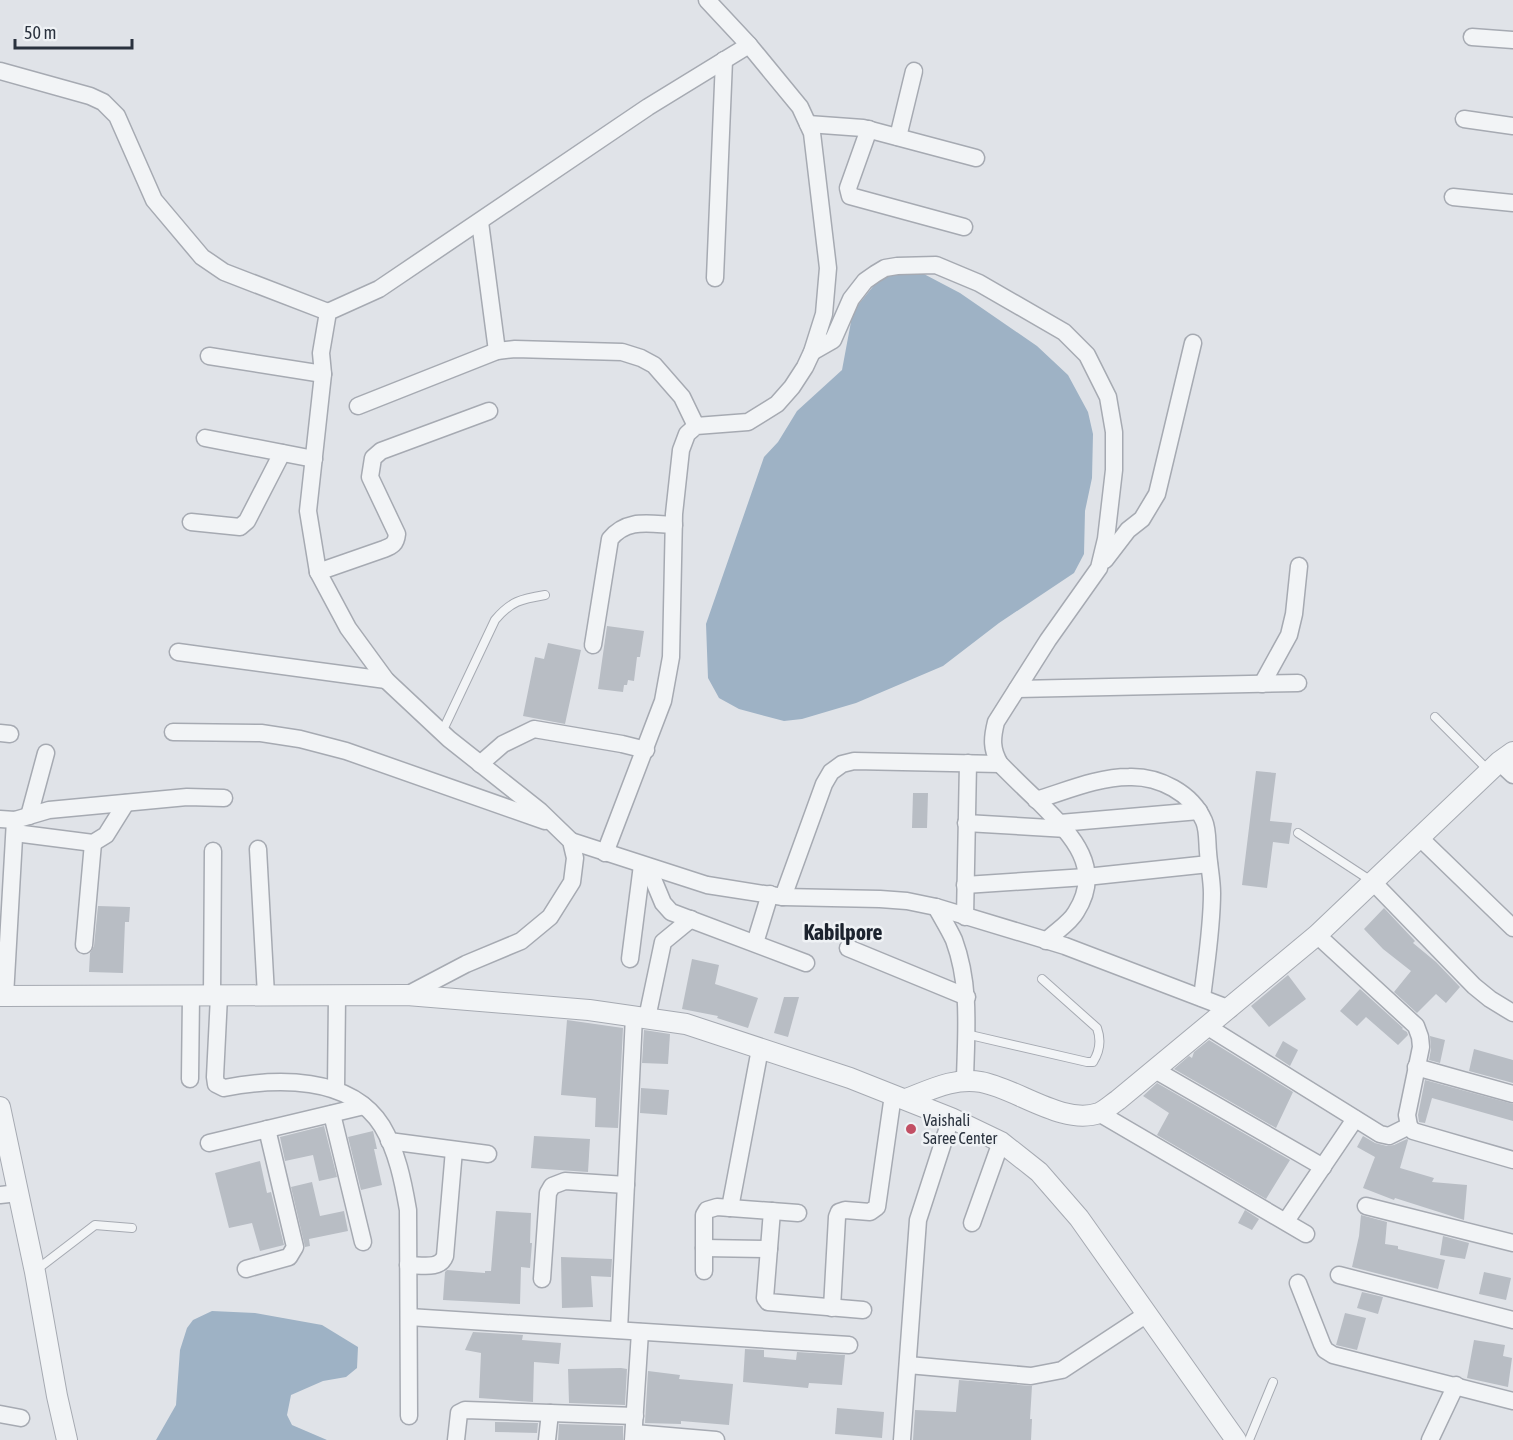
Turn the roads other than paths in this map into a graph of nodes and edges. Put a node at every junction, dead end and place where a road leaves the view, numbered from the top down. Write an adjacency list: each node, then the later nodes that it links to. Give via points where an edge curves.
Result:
1 (707, 0): 4 (street)
2 (1472, 38): 3 (street)
3 (1513, 40)
4 (749, 45): 5 (street); 9 (street, via 800,107)
5 (724, 60): 16 (street); 18 (street)
6 (0, 71): 19 (street, via 103,102 122,125 154,200 202,257 224,272)
7 (914, 71): 12 (street)
8 (1464, 119): 10 (street)
9 (808, 124): 11 (street); 22 (street, via 817,162 828,268 825,314)
10 (1513, 126)
11 (869, 129): 12 (street); 17 (street, via 848,188 850,196)
12 (898, 137): 13 (street)
13 (976, 158)
14 (1453, 197): 15 (street)
15 (1513, 202)
16 (480, 222): 19 (street, via 379,289); 21 (street)
17 (964, 227)
18 (715, 278)
19 (328, 312): 24 (street, via 321,353)
20 (1193, 343): 34 (street, via 1157,494 1142,519 1116,544)
21 (497, 351): 25 (street); 27 (street, via 622,352 641,358 654,365 682,397)
22 (812, 352): 27 (street, via 792,387 762,415 748,422); 34 (street, via 833,340 851,299 865,280 897,266 944,267 1064,332 1087,355 1108,397 1114,432 1109,523)
23 (209, 356): 24 (street)
24 (323, 374): 30 (street)
25 (358, 406)
26 (489, 411): 35 (street, via 381,451 373,458 370,477 397,540 384,549)
27 (696, 426): 32 (street, via 687,434 681,450)
28 (205, 438): 29 (street)
29 (282, 453): 30 (street); 31 (street, via 240,528)
30 (314, 459): 35 (street, via 308,511)
31 (191, 522)
32 (674, 525): 37 (street, via 626,525 610,539); 46 (street, via 671,657 663,701)
33 (1299, 566): 40 (street, via 1289,635)
34 (1099, 568): 42 (street)
35 (318, 572): 39 (street, via 348,628)
36 (545, 595): 45 (lane, via 516,601 495,620)
37 (593, 645)
38 (178, 652): 39 (street)
39 (386, 680): 45 (street)
40 (1262, 684): 41 (street); 42 (street)
41 (1298, 684)
42 (1017, 689): 50 (street, via 994,730 993,753)
43 (1435, 717): 51 (lane)
44 (173, 732): 58 (street, via 261,733 300,739 346,751)
45 (442, 732): 49 (street)
46 (646, 750): 49 (street, via 534,729 503,744); 66 (street)
47 (46, 753): 56 (street)
48 (968, 763): 50 (street); 57 (street); 73 (street, via 842,764 831,772 819,793)
49 (480, 764): 58 (street)
50 (1000, 764): 53 (street)
51 (1503, 765): 61 (street)
52 (224, 798): 54 (street)
53 (1036, 800): 55 (street, via 1099,781 1130,777 1153,779 1172,787); 59 (street)
54 (126, 803): 56 (street, via 49,810); 63 (street, via 106,835)
55 (1199, 811): 59 (street); 67 (street, via 1205,824)
56 (15, 822): 63 (street); 72 (street)
57 (966, 823): 59 (street); 71 (street)
58 (553, 824): 62 (street)
59 (1063, 826): 69 (street, via 1079,847)
60 (1298, 833): 70 (lane)
61 (1419, 837): 70 (street); 77 (street)
62 (571, 841): 66 (street); 88 (street, via 575,858 572,882 550,916 521,941)
63 (93, 843): 81 (street)
64 (258, 849): 87 (street)
65 (213, 851): 90 (street)
66 (605, 854): 68 (street)
67 (1209, 864): 69 (street); 93 (street, via 1211,920)
68 (645, 866): 73 (street, via 707,885); 76 (street, via 663,903 671,912); 83 (street)
69 (1086, 877): 71 (street); 79 (street, via 1083,899 1075,915)
70 (1373, 882): 78 (street); 95 (street, via 1474,986)
71 (966, 885): 75 (street)
72 (6, 894): 89 (street)
73 (777, 895): 74 (street, via 907,901); 80 (street)
74 (936, 907): 75 (street); 92 (street, via 953,939)
75 (965, 917): 79 (street)
76 (691, 919): 80 (street); 96 (street, via 663,942)
77 (1513, 928)
78 (1317, 935): 94 (street); 100 (street, via 1416,1026 1420,1036)
79 (1046, 941): 93 (street)
80 (755, 943): 84 (street)
81 (84, 945)
82 (848, 948): 92 (street)
83 (630, 958)
84 (807, 963)
85 (1042, 980): 98 (lane, via 1097,1028 1098,1054 1093,1062)
86 (191, 995): 89 (street); 90 (street); 102 (street)
87 (266, 995): 90 (street); 91 (street)
88 (407, 995): 91 (street); 96 (street)
89 (2, 996)
90 (215, 996): 104 (street, via 216,1084 224,1088 279,1082)
91 (337, 996): 104 (street)
92 (967, 997): 98 (street)
93 (1202, 998): 94 (street)
94 (1230, 1009): 97 (street)
95 (1513, 1013)
96 (641, 1017): 99 (street, via 686,1024); 122 (street)
97 (1208, 1027): 101 (street); 112 (street)
98 (966, 1035): 103 (street)
99 (760, 1049): 106 (street); 125 (street)
100 (1416, 1067): 105 (street); 113 (street)
101 (1155, 1070): 109 (street); 121 (street)
102 (190, 1079)
103 (965, 1080): 106 (street); 109 (street, via 982,1082 1060,1111 1078,1115)
104 (336, 1090): 107 (street)
105 (1513, 1094)
106 (900, 1097): 111 (street); 143 (street, via 877,1207 870,1212 838,1212)
107 (364, 1106): 110 (street); 115 (street)
108 (0, 1107): 123 (street)
109 (1099, 1113): 128 (street)
110 (332, 1114): 114 (street); 132 (street)
111 (951, 1118): 116 (street); 151 (street, via 918,1220)
112 (1355, 1119): 113 (street, via 1384,1136); 121 (street)
113 (1408, 1126): 120 (street, via 1413,1131)
114 (267, 1129): 117 (street); 137 (street, via 295,1246 289,1257)
115 (389, 1141): 118 (street); 136 (street, via 408,1210)
116 (1001, 1142): 129 (street); 145 (street, via 1039,1172 1079,1218)
117 (209, 1143)
118 (454, 1150): 119 (street); 136 (street, via 443,1262)
119 (488, 1154)
120 (1513, 1160)
121 (1323, 1167): 128 (street)
122 (626, 1185): 141 (street, via 565,1181 552,1186 548,1193); 148 (street)
123 (9, 1194): 138 (street)
124 (1366, 1206): 133 (street)
125 (730, 1208): 126 (street); 134 (street, via 707,1210)
126 (772, 1211): 127 (street); 135 (street)
127 (798, 1213)
128 (1286, 1221): 131 (street)
129 (972, 1223)
130 (132, 1228): 138 (lane, via 95,1225)
131 (1306, 1234)
132 (363, 1242)
133 (1513, 1242)
134 (704, 1248): 135 (street); 139 (street)
135 (769, 1249): 143 (street, via 765,1298 768,1302)
136 (408, 1265): 146 (street)
137 (246, 1269)
138 (35, 1272): 160 (street)
139 (704, 1272)
140 (1339, 1275): 147 (street)
141 (542, 1279)
142 (1298, 1283): 153 (street, via 1325,1350)
143 (832, 1308): 144 (street)
144 (863, 1310)
145 (1147, 1314): 151 (street, via 1062,1370 1047,1374 1031,1376); 165 (street)
146 (409, 1317): 148 (street); 157 (street)
147 (1513, 1320)
148 (619, 1330): 149 (street)
149 (640, 1332): 150 (street); 159 (street)
150 (849, 1345)
151 (908, 1365): 164 (street)
152 (1273, 1382): 166 (lane)
153 (1456, 1385): 154 (street); 167 (street)
154 (1513, 1401)
155 (550, 1413): 159 (street); 161 (street, via 465,1410 457,1419); 162 (street)
156 (0, 1414): 158 (street)
157 (409, 1416)
158 (21, 1418)
159 (634, 1430): 163 (street)
160 (68, 1440)
161 (456, 1440)
162 (547, 1440)
163 (716, 1440)
164 (902, 1440)
165 (1236, 1440)
166 (1249, 1440)
167 (1430, 1440)

